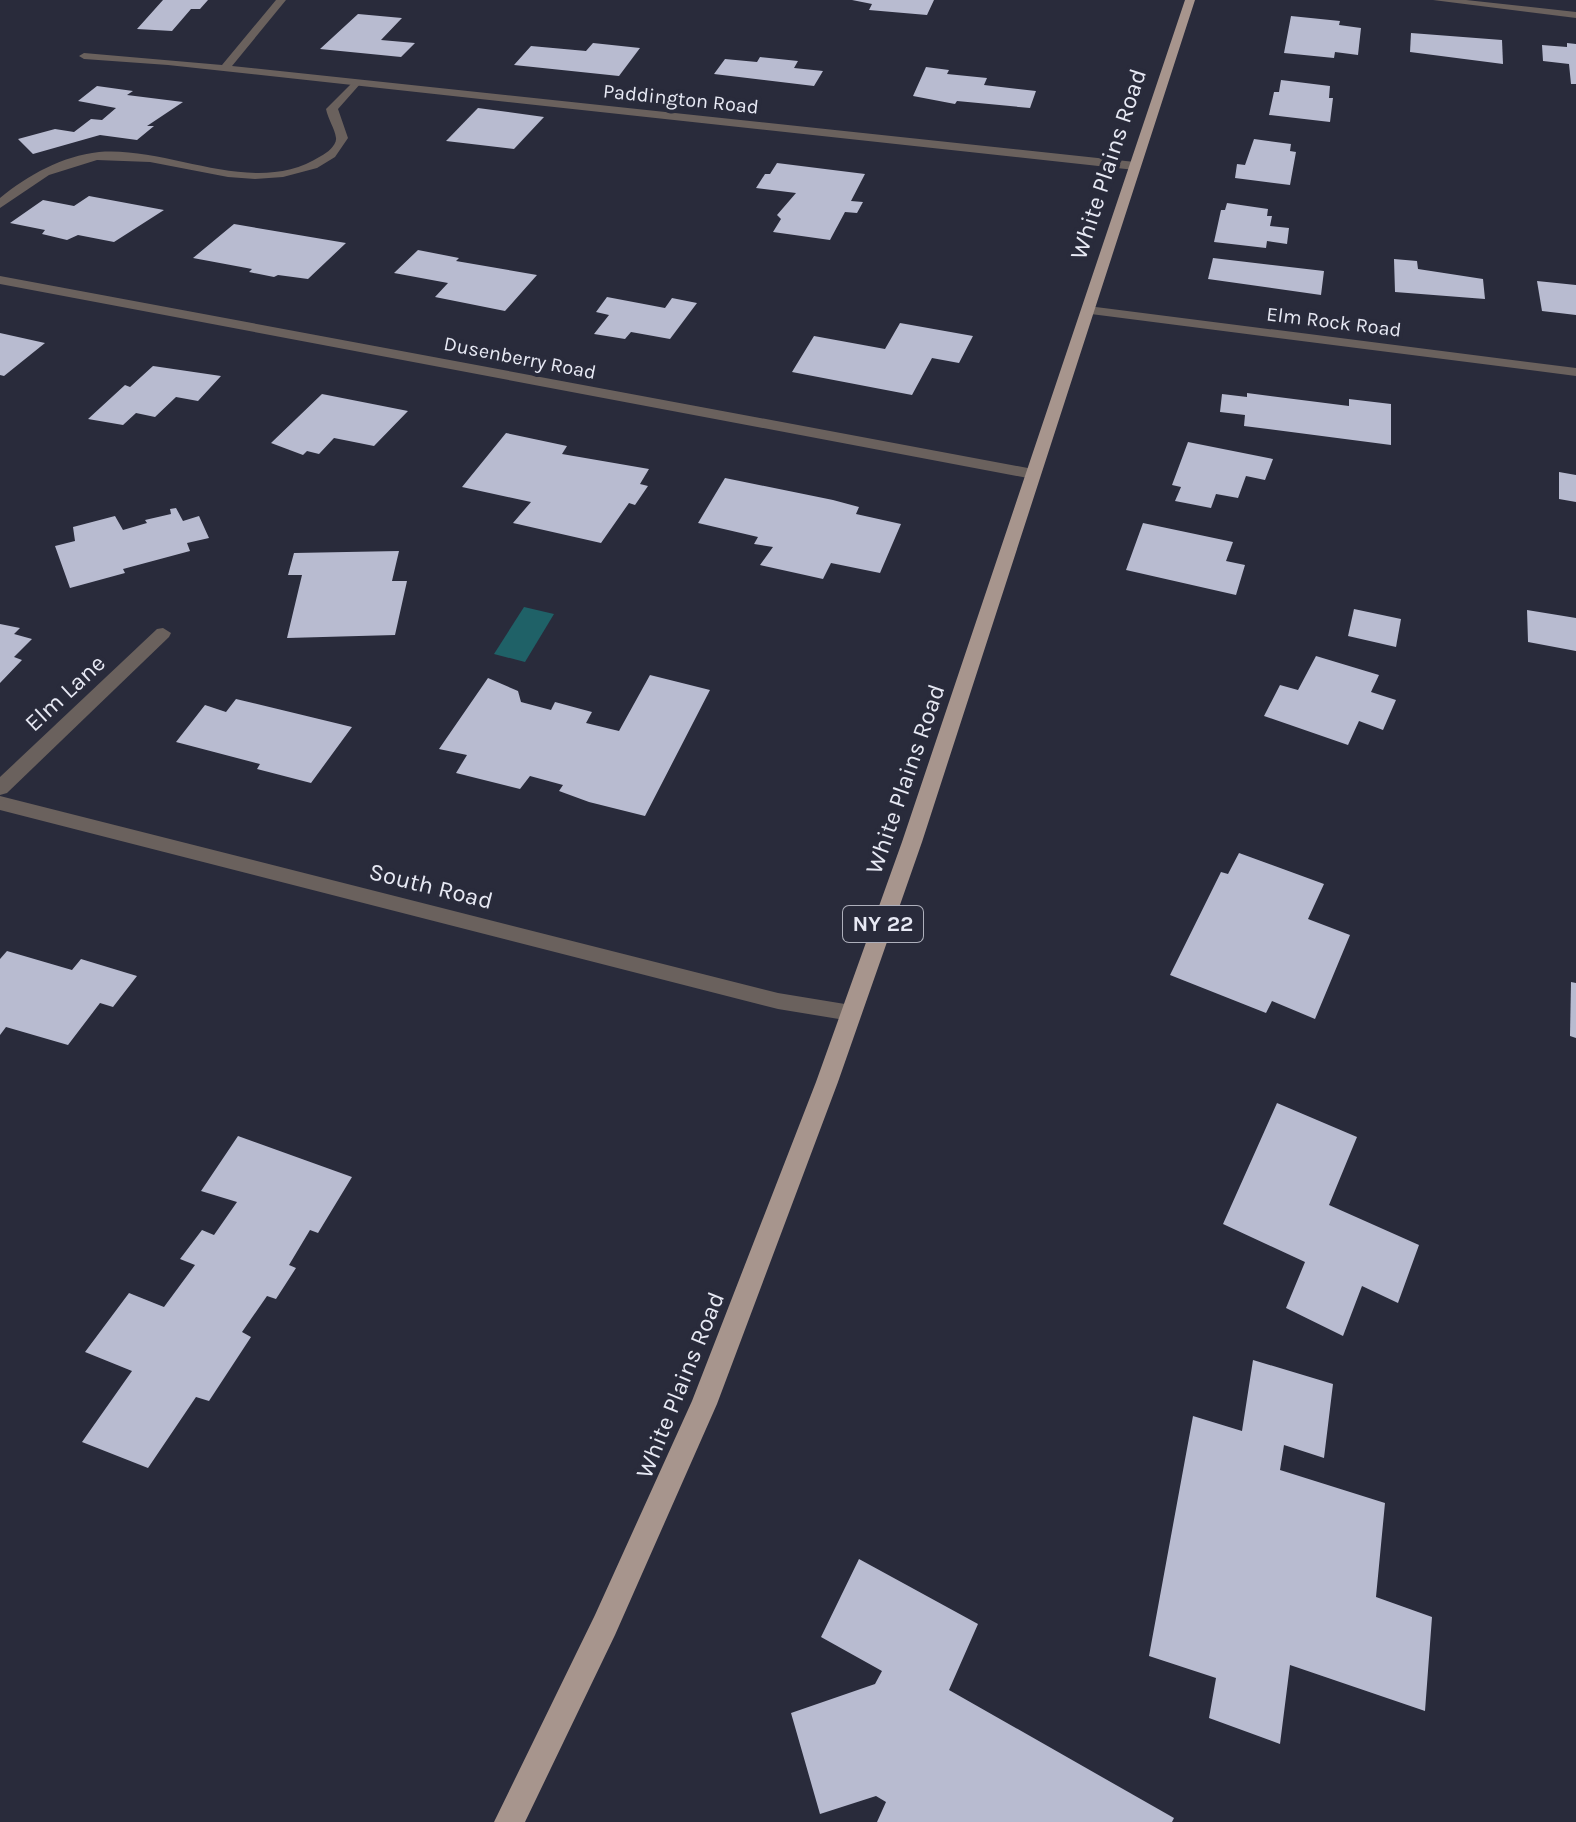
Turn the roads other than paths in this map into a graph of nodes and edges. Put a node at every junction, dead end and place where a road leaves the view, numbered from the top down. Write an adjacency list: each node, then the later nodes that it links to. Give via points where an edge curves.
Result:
1 (281, 0): 6 (street)
2 (1190, 0): 8 (main road, White Plains Road / NY 22)
3 (1438, 0): 4 (street)
4 (1576, 15)
5 (84, 56): 6 (street, Paddington Road)
6 (224, 69): 7 (street, Paddington Road)
7 (355, 83): 8 (street, Paddington Road); 9 (street, via 332,109 342,138 339,148 293,173 253,177 101,156 63,162)
8 (1135, 166): 11 (main road, White Plains Road / NY 22)
9 (0, 204)
10 (0, 280): 13 (street, Dusenberry Road)
11 (1088, 310): 12 (street, Elm Rock Road); 13 (main road, White Plains Road / NY 22)
12 (1576, 372)
13 (1033, 474): 17 (main road, White Plains Road / NY 22)
14 (163, 633): 15 (street, Elm Lane)
15 (0, 788)
16 (0, 803): 17 (street, South Road, via 778,1001)
17 (851, 1013): 18 (main road, White Plains Road / NY 22, via 704,1404)
18 (509, 1822)

